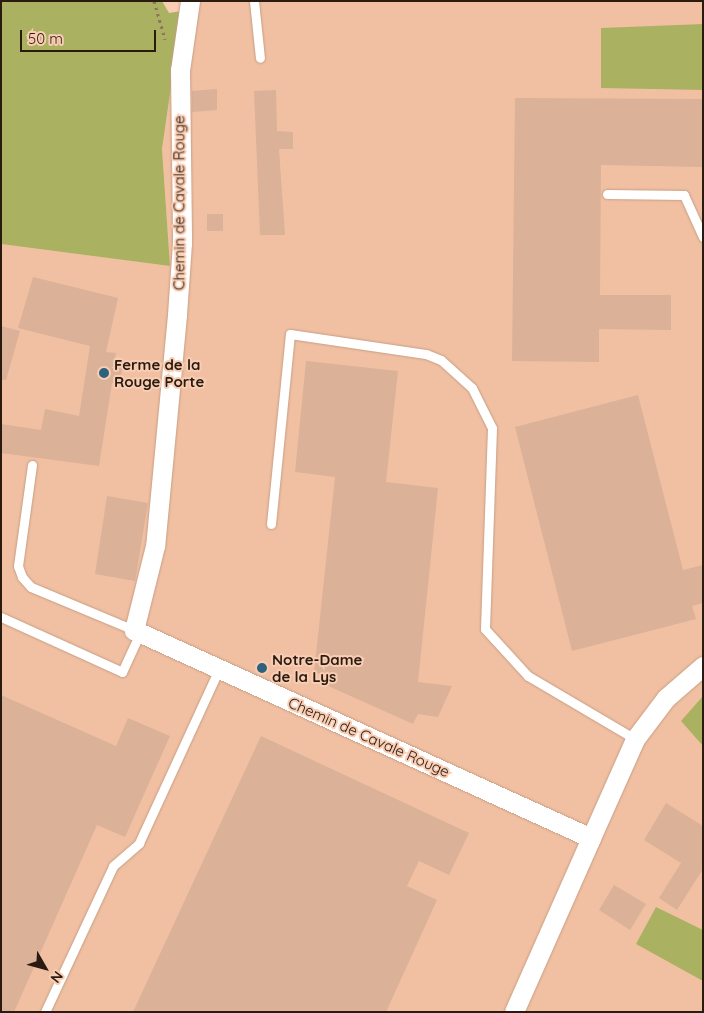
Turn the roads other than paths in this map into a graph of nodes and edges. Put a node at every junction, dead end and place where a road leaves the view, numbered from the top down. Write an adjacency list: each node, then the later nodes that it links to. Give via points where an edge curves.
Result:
1 (190, 1): 9 (street, Chemin de Cavale Rouge, via 179,99 182,243 178,306 155,546)
2 (254, 1): 3 (lane)
3 (260, 58)
4 (607, 194): 5 (lane, via 684,195)
5 (703, 236)
6 (32, 465): 9 (lane, via 18,566 22,577 31,586)
7 (271, 524): 12 (lane, via 290,334 426,354 441,360 472,388 492,428 484,629 528,676)
8 (1, 618): 9 (lane, via 122,672)
9 (137, 631): 11 (street, Chemin de Cavale Rouge)
10 (703, 666): 12 (street, via 666,698)
11 (220, 669): 13 (street, Chemin de Cavale Rouge); 14 (lane, via 139,843 113,866)
12 (635, 739): 13 (street)
13 (591, 838): 15 (street)
14 (46, 1012)
15 (514, 1012)

